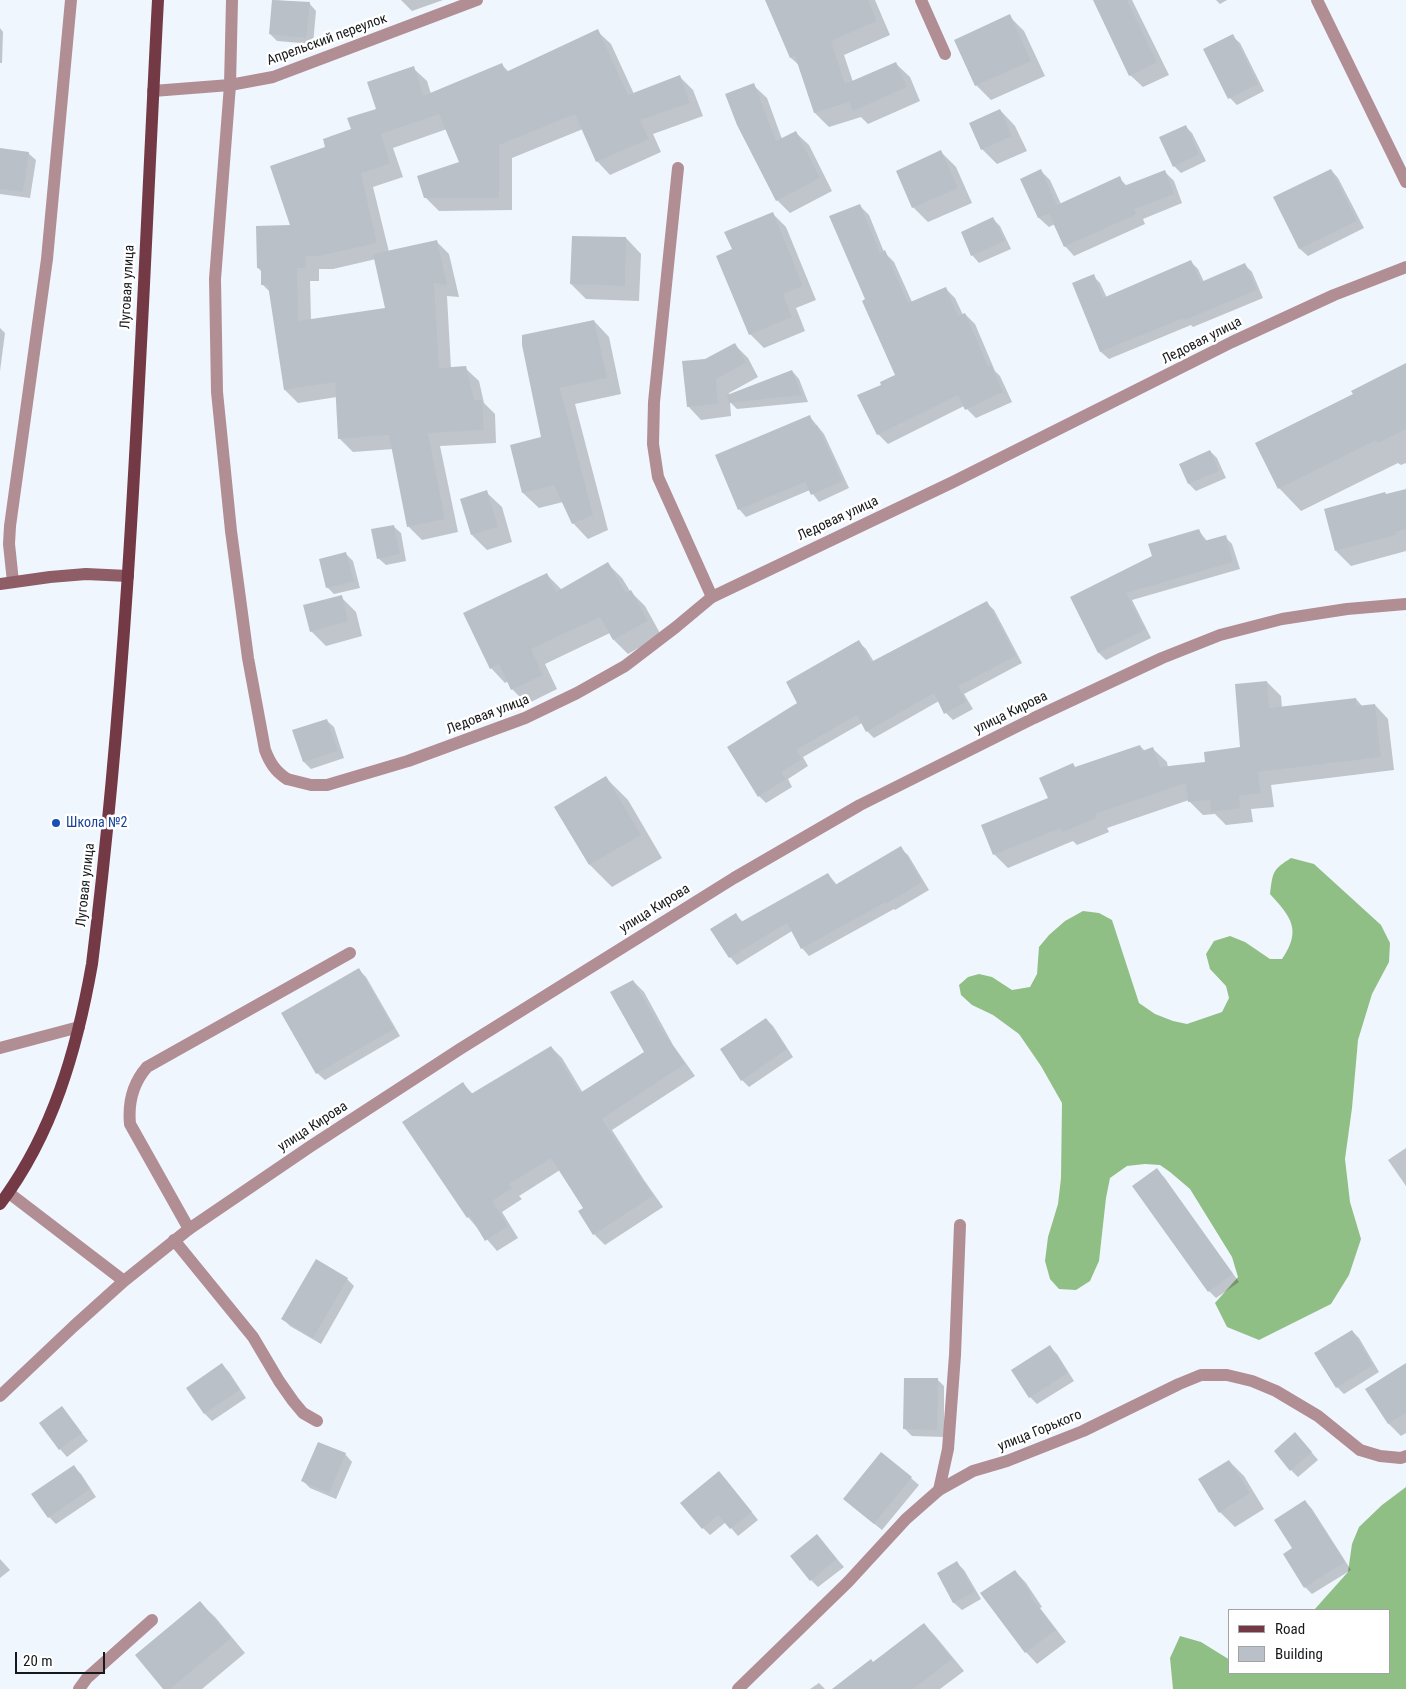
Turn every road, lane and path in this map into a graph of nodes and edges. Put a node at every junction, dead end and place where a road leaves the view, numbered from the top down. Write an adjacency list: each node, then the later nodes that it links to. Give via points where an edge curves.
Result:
1 (71, 0): 14 (street, via 47,259 10,526)
2 (158, 0): 9 (main road, Луговая улица)
3 (232, 0): 8 (street)
4 (477, 0): 8 (street, Апрельский переулок, via 273,77)
5 (921, 0): 7 (street)
6 (1316, 0): 11 (street)
7 (945, 54)
8 (230, 85): 9 (street, Апрельский переулок); 15 (street, Ледовая улица, via 215,280 217,392 253,686 265,750 276,772 287,779 327,785 408,761 525,718 625,666)
9 (153, 91): 13 (main road, Луговая улица)
10 (678, 168): 15 (street, via 654,402 653,444 658,477)
11 (1406, 182)
12 (1406, 267): 15 (street, Ледовая улица, via 1334,295 1232,342 953,482)
13 (128, 576): 14 (street, via 86,574); 18 (main road, Луговая улица, via 100,905)
14 (6, 583)
15 (712, 597)
16 (1406, 604): 23 (street, улица Кирова, via 1282,619 1220,635 1162,658 860,805 630,942 377,1103)
17 (350, 953): 23 (street, via 147,1067 140,1076 128,1108 130,1124)
18 (79, 1027): 19 (street); 20 (main road, Луговая улица, via 58,1098 31,1158)
19 (0, 1048)
20 (9, 1193): 21 (main road, Луговая улица); 25 (street)
21 (0, 1204)
22 (960, 1225): 29 (street, via 948,1449)
23 (189, 1229): 24 (street, улица Кирова)
24 (174, 1240): 25 (street, улица Кирова); 27 (street, via 254,1337 303,1413)
25 (124, 1281): 26 (street, улица Кирова)
26 (0, 1396)
27 (317, 1420)
28 (1406, 1456): 29 (street, улица Горького, via 1380,1456 1360,1450 1318,1416 1252,1380 1201,1375 1083,1431 972,1471)
29 (939, 1490): 32 (street, улица Горького, via 906,1519 848,1582)
30 (152, 1620): 31 (street)
31 (79, 1689)
32 (738, 1689)

